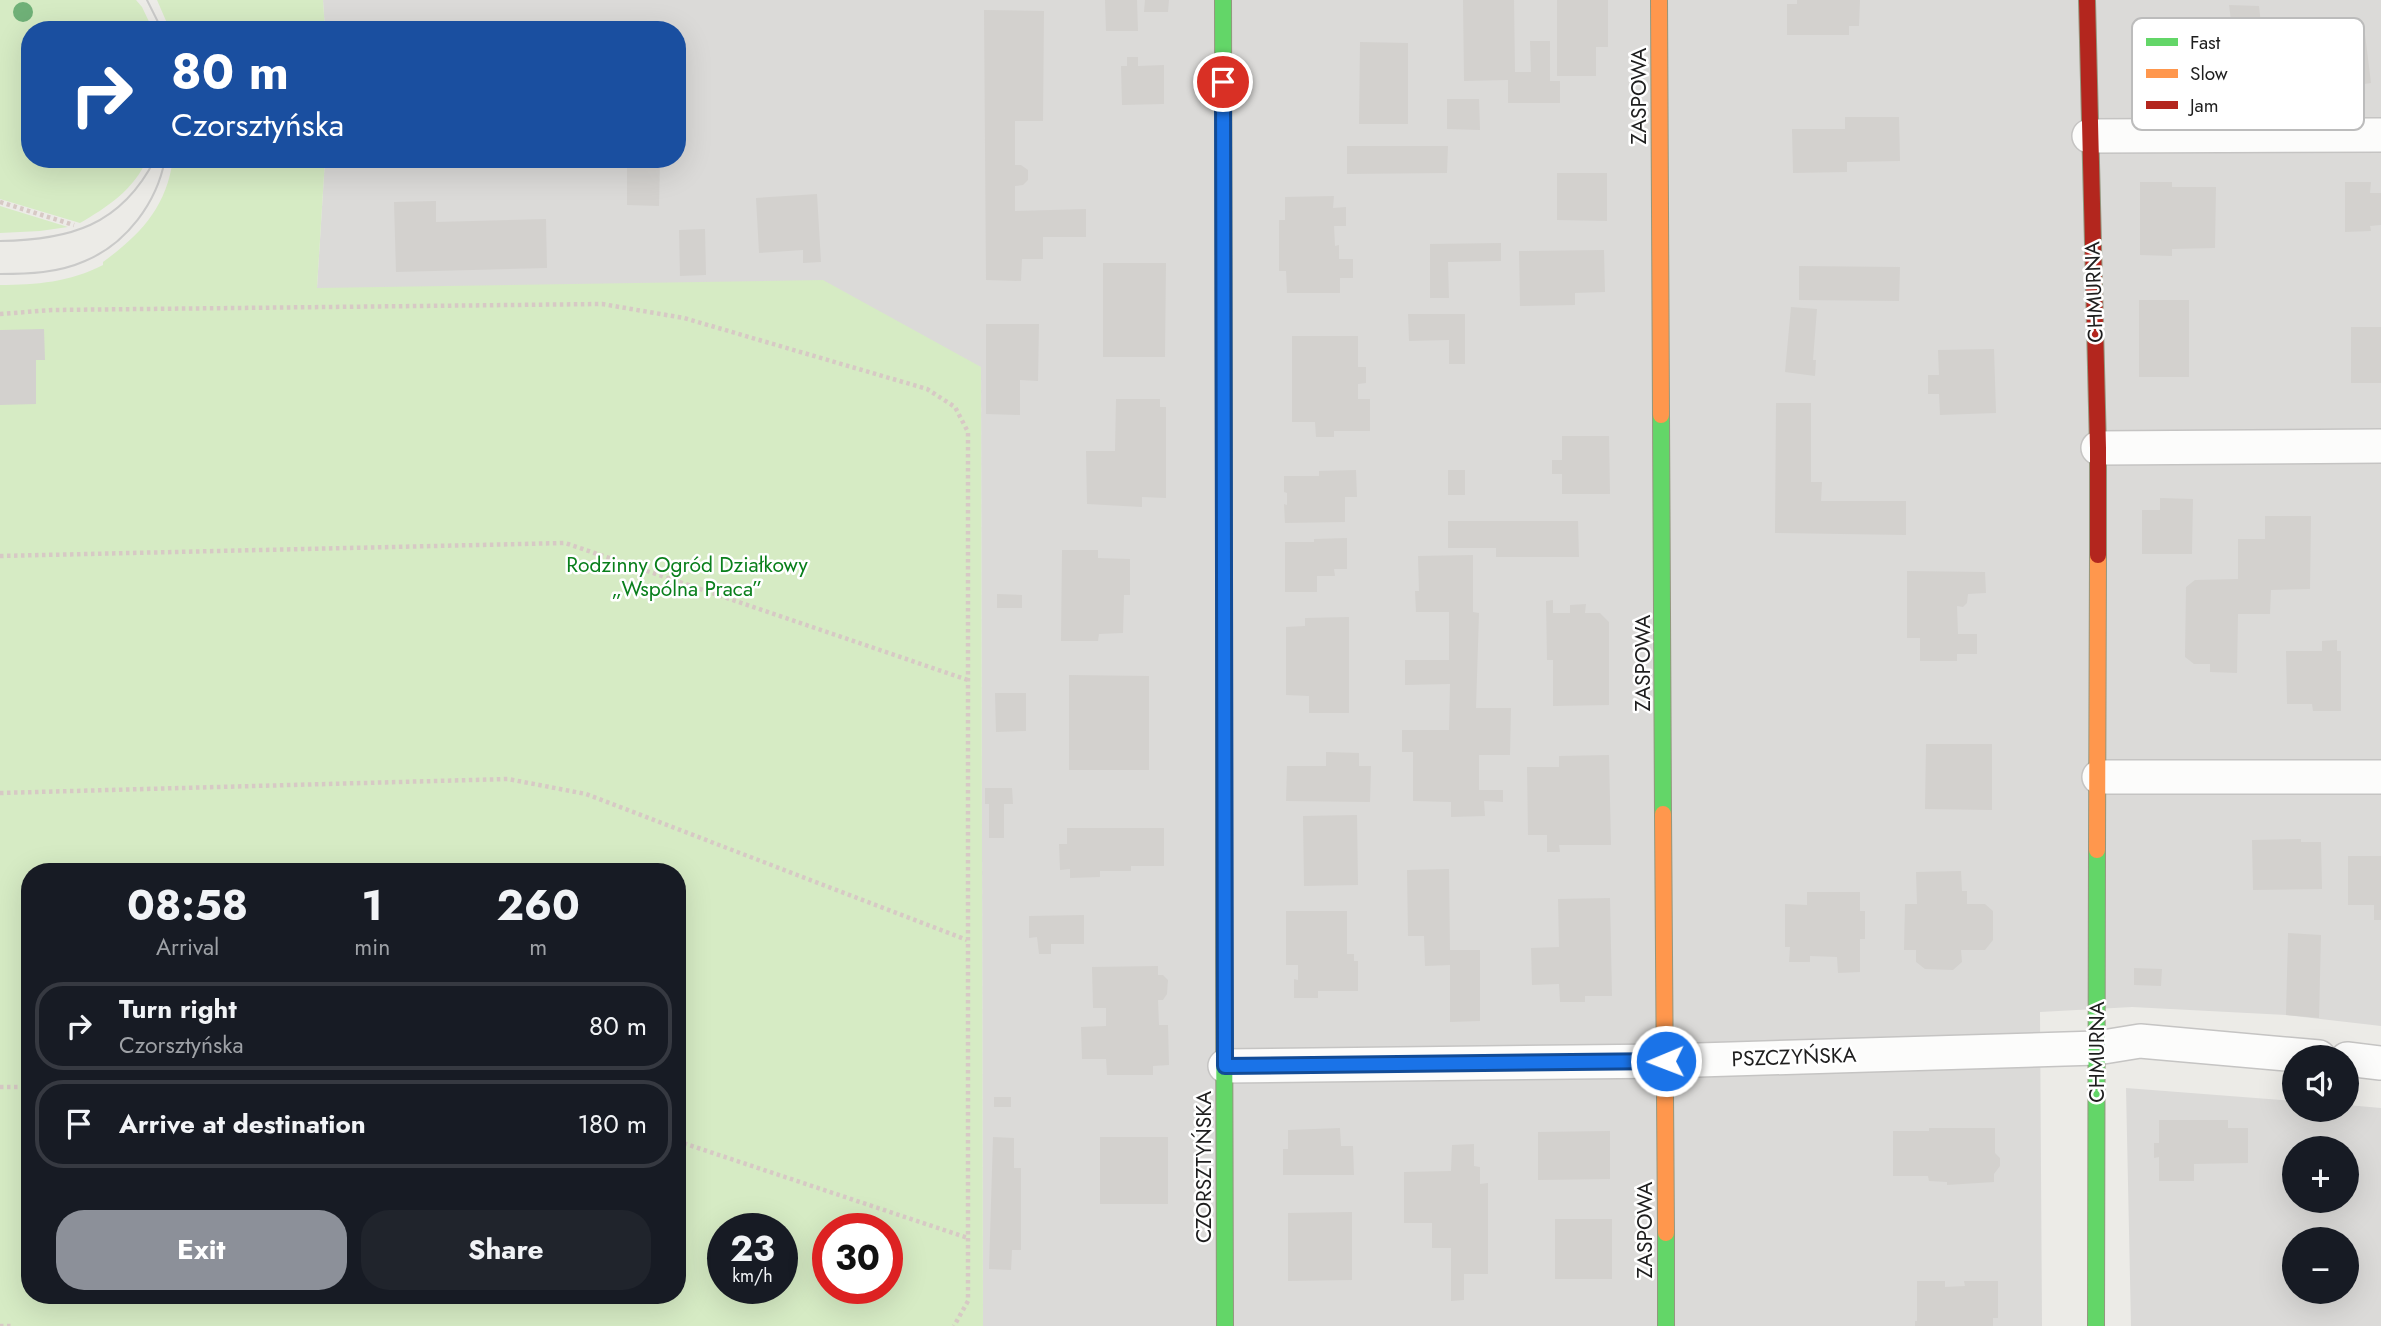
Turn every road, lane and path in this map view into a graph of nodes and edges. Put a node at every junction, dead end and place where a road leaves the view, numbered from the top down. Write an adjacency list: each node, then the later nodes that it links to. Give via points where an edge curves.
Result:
1 (1223, 0): 22 (street, CZORSZTYŃSKA)
2 (1659, 0): 20 (street, ZASPOWA)
3 (2087, 0): 5 (street, CHMURNA)
4 (2381, 135): 5 (street)
5 (2089, 136): 10 (street, CHMURNA)
6 (0, 202): 7 (path)
7 (74, 225)
8 (0, 314): 12 (path, via 602,304 684,318 927,388 955,407 968,432)
9 (2381, 446): 10 (street)
10 (2098, 448): 13 (street, CHMURNA)
11 (0, 556): 12 (path, via 565,543)
12 (968, 680): 16 (path)
13 (2099, 777): 14 (street); 17 (street, CHMURNA)
14 (2381, 777)
15 (0, 793): 16 (path, via 508,779 586,794)
16 (967, 940): 26 (path)
17 (2097, 1048): 18 (street, PSZCZYŃSKA, via 2140,1041); 20 (street, PSZCZYŃSKA); 32 (street, CHMURNA)
18 (2282, 1054)
19 (2359, 1060): 21 (street)
20 (1666, 1061): 22 (street, PSZCZYŃSKA); 31 (street, ZASPOWA)
21 (2381, 1063)
22 (1225, 1066): 30 (street, CZORSZTYŃSKA)
23 (0, 1087): 24 (path)
24 (21, 1087)
25 (686, 1144): 26 (path)
26 (968, 1238): 29 (path, via 968,1301)
27 (0, 1326): 28 (path)
28 (12, 1326)
29 (954, 1326)
30 (1226, 1326)
31 (1666, 1326)
32 (2096, 1326)

